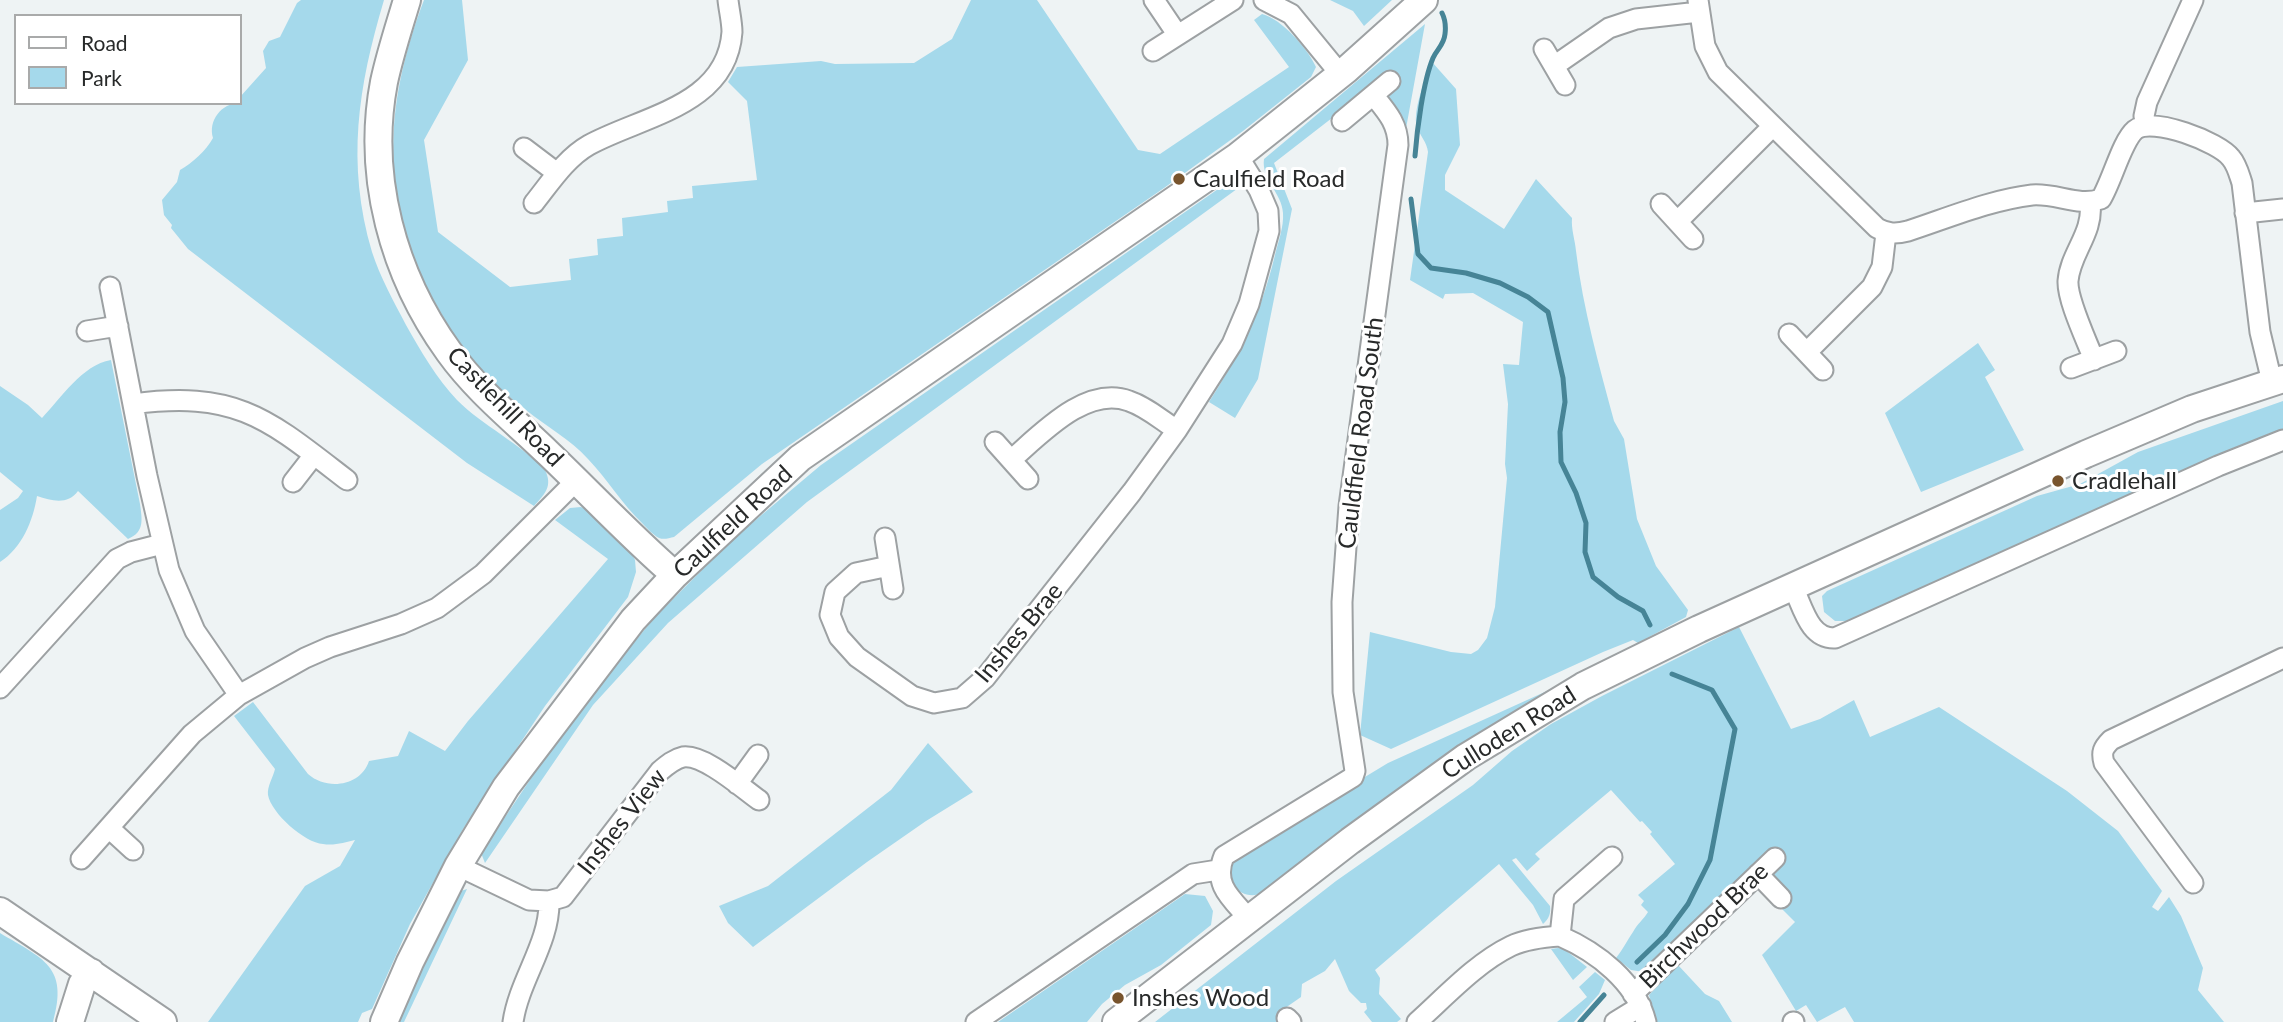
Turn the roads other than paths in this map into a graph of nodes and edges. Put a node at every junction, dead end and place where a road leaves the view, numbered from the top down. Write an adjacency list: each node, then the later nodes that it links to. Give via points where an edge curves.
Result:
1 (407, 0): 47 (street, Castlehill Road, via 384,82 379,129 380,180 394,246 417,302 449,353)
2 (728, 0): 20 (street, via 732,30 727,57 704,91 587,146)
3 (1154, 0): 9 (street)
4 (1233, 0): 9 (street)
5 (1264, 0): 11 (street, via 1291,14)
6 (1424, 0): 11 (street, Caulfield Road)
7 (2193, 0): 16 (street, via 2147,102)
8 (1699, 6): 13 (street, via 1609,28 1549,57); 17 (street, via 1705,46 1718,72)
9 (1177, 34): 10 (street)
10 (1153, 51)
11 (1341, 75): 19 (street, Caulfield Road)
12 (1390, 81): 14 (street)
13 (1565, 85)
14 (1374, 96): 15 (street); 67 (street, Cauldfield Road South, via 1393,120 1398,145 1349,506 1342,602 1343,692 1353,777 1224,856)
15 (1342, 121)
16 (2146, 125): 22 (street, via 2129,137 2101,199); 25 (street, via 2164,126 2230,156 2242,183)
17 (1772, 127): 26 (street); 27 (street)
18 (524, 148): 20 (street)
19 (1238, 156): 40 (street, Inshes Brae, via 1268,211 1269,231 1249,304 1232,344); 52 (street, Caulfield Road, via 800,458)
20 (557, 173): 21 (street)
21 (534, 203)
22 (2090, 203): 27 (street, via 2034,195); 35 (street, via 2090,225 2071,269 2068,291)
23 (1661, 204): 26 (street)
24 (2283, 209): 25 (street)
25 (2245, 213): 38 (street, via 2260,332)
26 (1678, 221): 28 (street)
27 (1886, 233): 34 (street, via 1882,267 1872,287)
28 (1693, 239)
29 (110, 287): 30 (street)
30 (118, 326): 31 (street); 39 (street)
31 (87, 331)
32 (1789, 334): 34 (street)
33 (2116, 351): 35 (street)
34 (1807, 352): 37 (street)
35 (2094, 360): 36 (street)
36 (2071, 368)
37 (1823, 370)
38 (2277, 381): 53 (street, Culloden Road, via 2192,409 2086,454)
39 (133, 404): 43 (street, via 184,400 233,407 268,422); 50 (street)
40 (1177, 430): 44 (street, via 1128,400 1099,399 1072,409); 51 (street, Inshes Brae, via 1021,634 962,698 934,703 912,696 857,657 839,637 830,615 835,592 856,573)
41 (2283, 440): 53 (street, via 1835,638 1825,638 1813,629)
42 (995, 442): 44 (street)
43 (314, 455): 46 (street); 48 (street)
44 (1011, 460): 45 (street)
45 (1028, 479)
46 (347, 480)
47 (576, 481): 52 (street, Castlehill Road); 57 (street, via 483,574 437,607 317,652)
48 (293, 482)
49 (885, 538): 51 (street)
50 (162, 544): 56 (street, via 117,559); 57 (street, via 195,631)
51 (889, 566): 54 (street)
52 (675, 575): 66 (street, Caulfield Road, via 570,700 506,787)
53 (1793, 587): 73 (street, Culloden Road, via 1583,686 1466,757)
54 (893, 589)
55 (2283, 658): 69 (street, via 2104,747 2104,763)
56 (0, 688)
57 (239, 695): 61 (street, via 192,734)
58 (758, 755): 59 (street)
59 (737, 784): 60 (street, Inshes View); 71 (street, Inshes View, via 700,759 670,762 563,897)
60 (759, 800)
61 (109, 828): 62 (street); 65 (street)
62 (133, 850)
63 (1612, 857): 74 (street, via 1564,899)
64 (1775, 858): 68 (street, Birchwood Brae)
65 (81, 859)
66 (458, 866): 71 (street, via 529,900); 79 (street, Caulfield Road)
67 (1218, 870): 73 (street, via 1221,884); 81 (street, via 1193,874)
68 (1758, 874): 70 (street); 76 (street, Birchwood Brae)
69 (2193, 883)
70 (1781, 898)
71 (549, 901): 80 (street, via 549,918 515,1005)
72 (0, 911): 75 (street)
73 (1250, 920): 82 (street, Culloden Road)
74 (1560, 936): 76 (street, Birchwood Brae, via 1579,944 1617,974); 83 (street, via 1513,945 1488,960)
75 (91, 972): 77 (street, via 82,984); 78 (street)
76 (1640, 1008): 84 (street, Birchwood Brae)
77 (70, 1022)
78 (163, 1022)
79 (384, 1022)
80 (513, 1022)
81 (976, 1022)
82 (1116, 1022)
83 (1417, 1022)
84 (1615, 1022)

